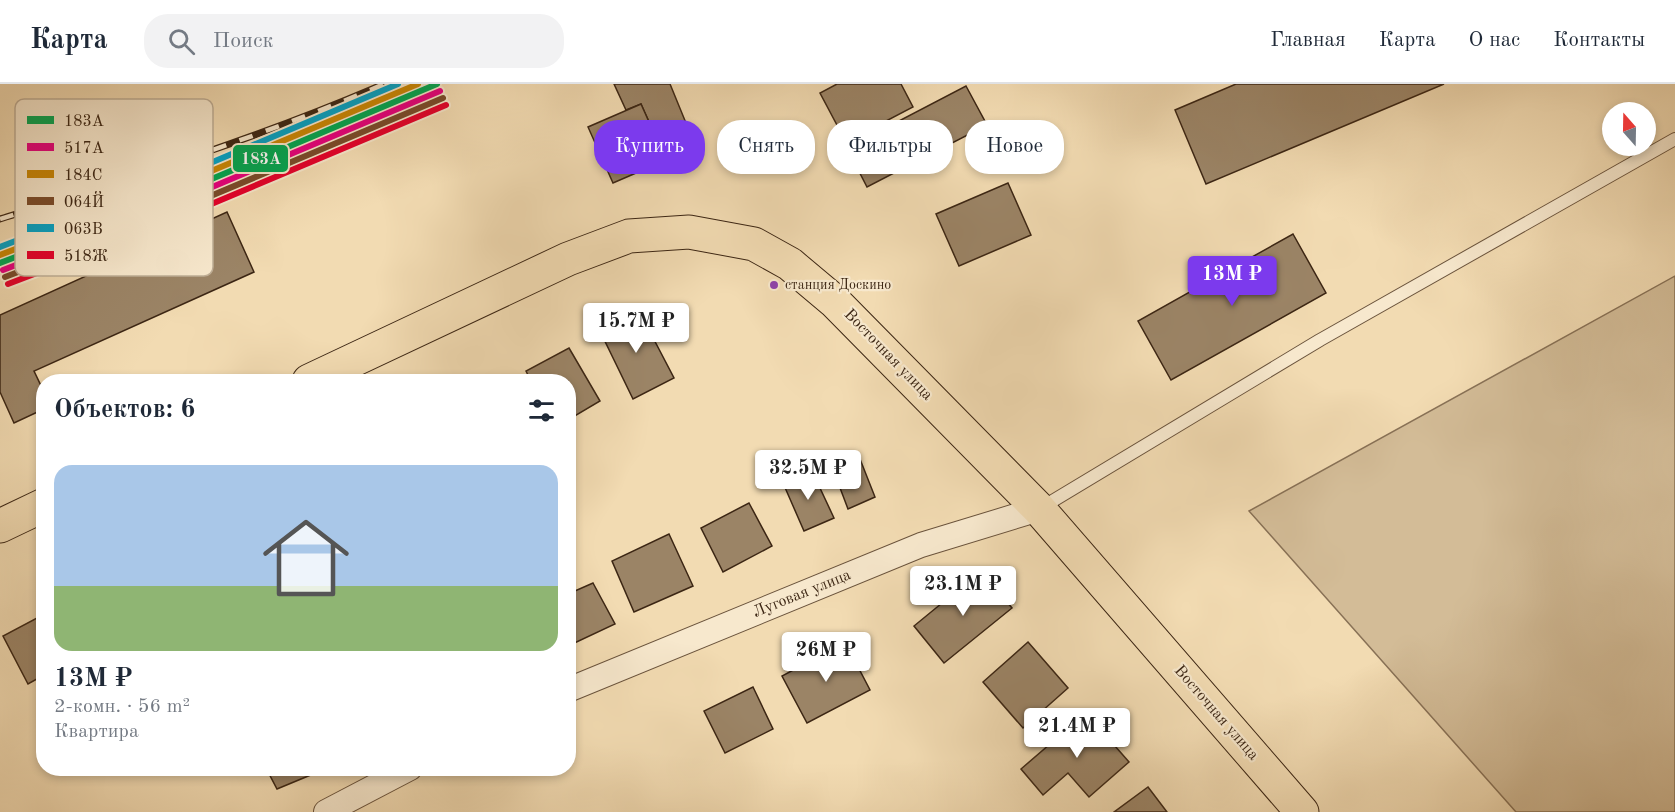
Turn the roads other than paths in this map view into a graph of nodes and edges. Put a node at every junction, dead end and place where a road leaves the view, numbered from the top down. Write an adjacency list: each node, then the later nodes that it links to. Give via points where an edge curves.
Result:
1 (1675, 139): 4 (lane, via 1320,340)
2 (324, 374): 4 (main road, Восточная улица, via 568,259 629,236 689,232 744,242 790,264 834,301)
3 (36, 509): 5 (main road)
4 (1039, 509): 6 (street, Луговая улица, via 921,545); 9 (main road, Восточная улица)
5 (0, 526)
6 (576, 687)
7 (395, 776): 8 (street)
8 (326, 812)
9 (1302, 812)

